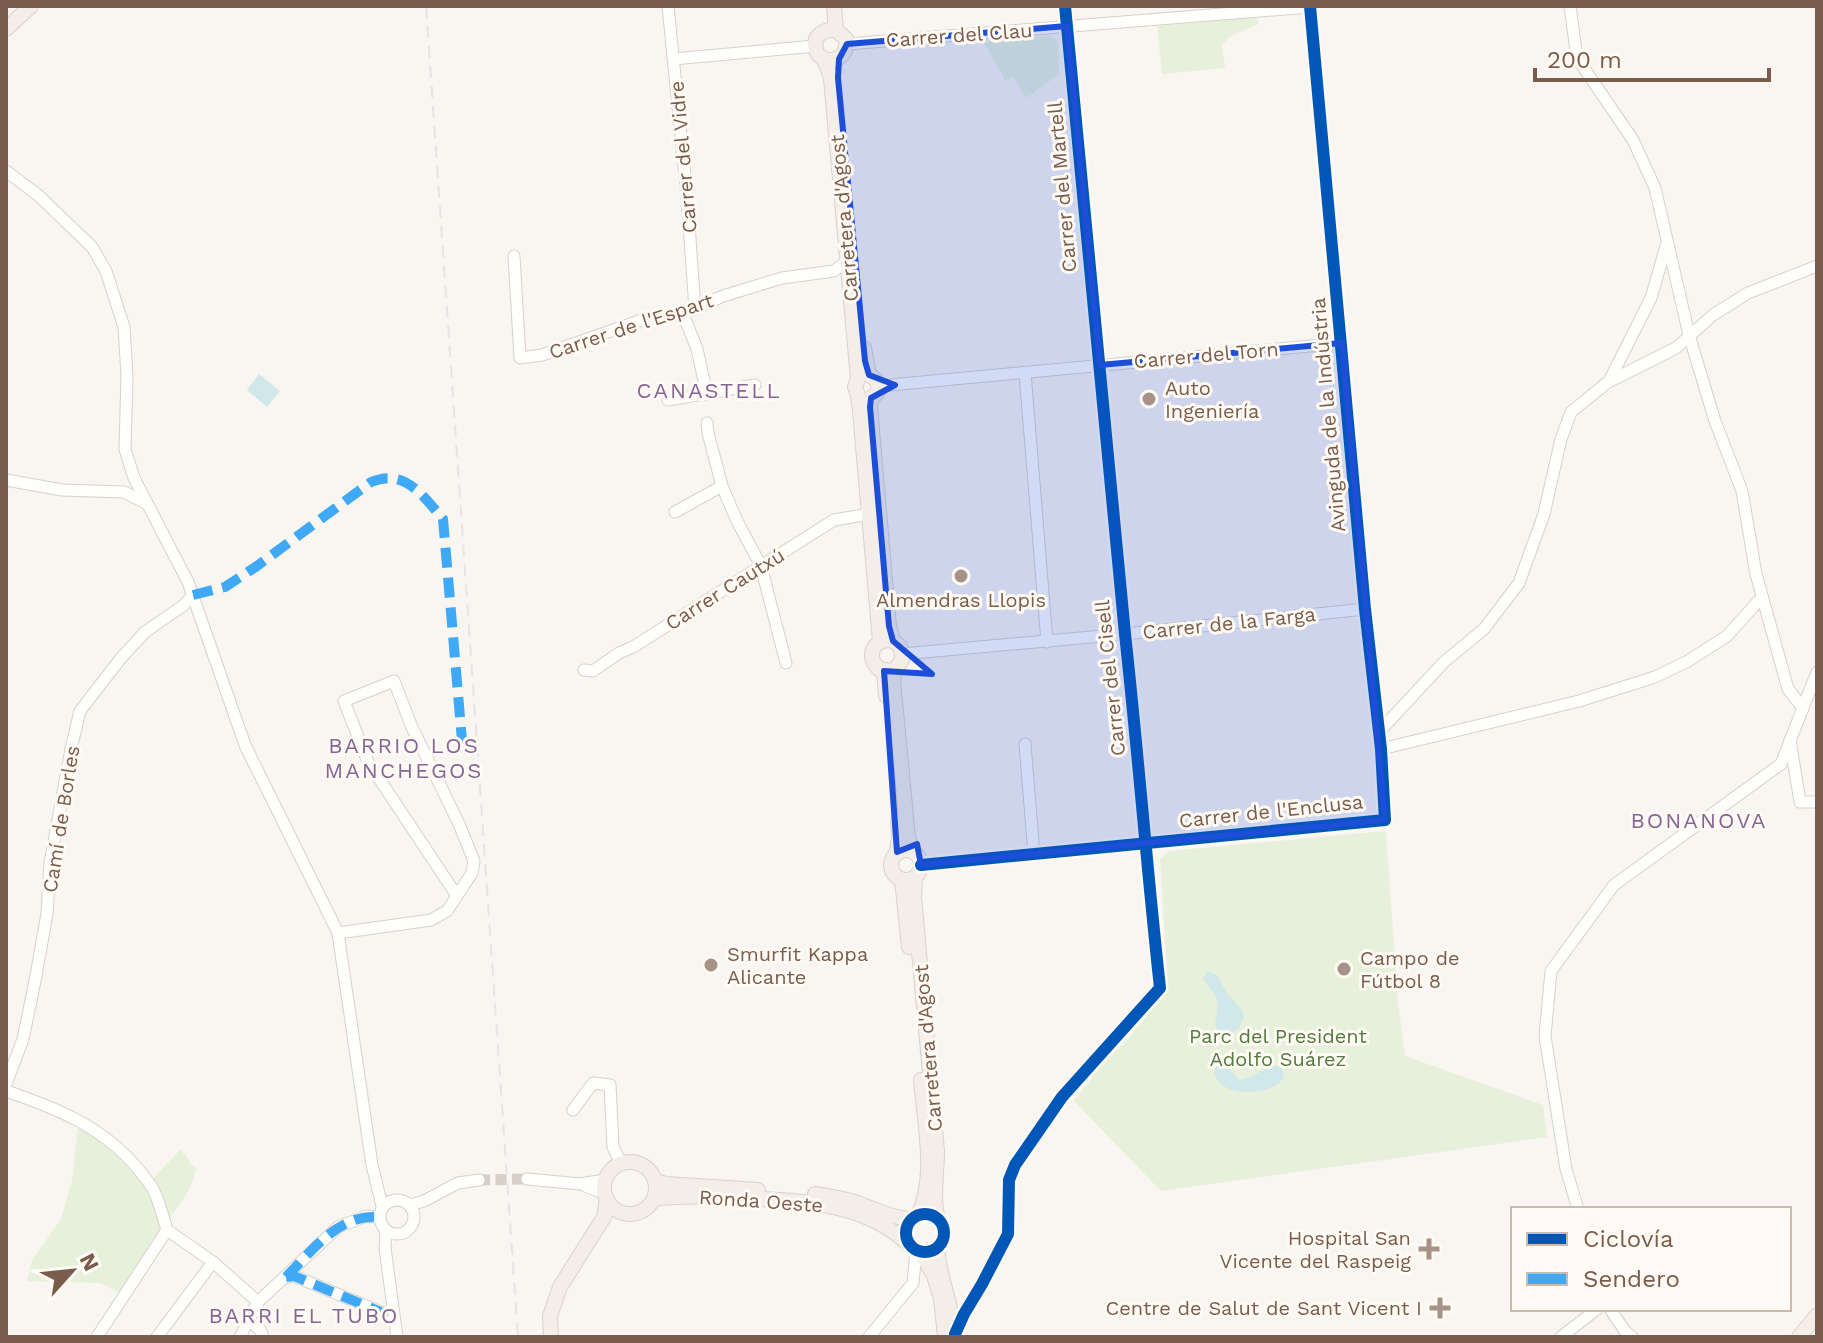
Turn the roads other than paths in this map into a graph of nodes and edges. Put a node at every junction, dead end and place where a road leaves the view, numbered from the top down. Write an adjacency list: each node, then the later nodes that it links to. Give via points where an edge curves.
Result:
1 (31, 6): 9 (main road)
2 (668, 6): 13 (street, Carrer del Vidre)
3 (824, 6): 10 (main road)
4 (834, 6): 10 (main road)
5 (1065, 6): 8 (street, Carrer del Martell)
6 (1310, 6): 8 (street, Carrer del Clau); 26 (street, Avinguda de la Indústria)
7 (1570, 6): 17 (street, via 1577,58 1633,140 1655,188)
8 (1067, 26): 11 (street, Carrer del Clau); 27 (street, Carrer del Martell)
9 (6, 29)
10 (831, 30): 11 (main road, via 843,35); 12 (main road, via 819,35)
11 (847, 44): 12 (main road, via 846,51)
12 (826, 55): 13 (street); 19 (main road, Carretera d'Agost); 31 (main road, Carretera d'Agost, via 838,78)
13 (673, 59): 23 (street, Carrer del Vidre)
14 (6, 171): 15 (street)
15 (19, 182): 16 (street); 37 (street, via 92,247 106,271 124,327 126,456)
16 (6, 186)
17 (1667, 243): 25 (street); 29 (street, via 1651,298)
18 (514, 256): 24 (street, Carrer de l'Espart, via 520,358 642,320)
19 (848, 260): 21 (street); 22 (main road, Carretera d'Agost)
20 (1817, 266): 25 (street, via 1748,293)
21 (834, 271): 22 (street); 23 (street, Carrer de l'Espart, via 782,278)
22 (850, 281): 31 (main road, Carretera d'Agost)
23 (695, 309): 24 (street, Carrer de l'Espart)
24 (683, 314): 32 (street)
25 (1689, 335): 29 (street, via 1676,348); 42 (street, via 1742,491)
26 (1342, 343): 27 (street, Carrer del Torn); 43 (street, Avinguda de la Indústria)
27 (1100, 365): 28 (street, Carrer del Torn); 44 (street, Carrer del Cisell)
28 (1025, 373): 31 (street, Carrer del Torn); 46 (street)
29 (1608, 382): 53 (street, via 1571,412 1519,583 1484,629 1444,662)
30 (755, 385): 32 (street)
31 (867, 387): 39 (main road, Carretera d'Agost); 45 (main road, Carretera d'Agost)
32 (707, 394): 33 (street)
33 (668, 400)
34 (707, 423): 36 (street)
35 (6, 480): 37 (street, via 62,490 124,492)
36 (722, 486): 38 (street); 40 (street)
37 (147, 504): 41 (street)
38 (675, 512)
39 (869, 514): 40 (street, Carrer Cautxú, via 834,520); 45 (main road, Carretera d'Agost)
40 (761, 566): 48 (street); 49 (street, Carrer Cautxú, via 593,671)
41 (193, 595): 64 (street, via 245,745); 65 (street, Camí de Borles, via 145,632 80,711 50,863 35,981 23,1039)
42 (1762, 597): 52 (street, via 1788,689); 56 (street, via 1727,636 1655,677)
43 (1365, 609): 44 (street, Carrer de la Farga); 53 (street, Avinguda de la Indústria)
44 (1125, 634): 46 (street, Carrer de la Farga); 59 (street, Carrer del Cisell)
45 (887, 641): 47 (main road, via 900,646); 50 (main road, via 873,648 871,657 875,666)
46 (1047, 642): 47 (street, Carrer de la Farga)
47 (902, 654): 50 (main road)
48 (786, 663)
49 (584, 670)
50 (890, 670): 60 (main road, via 908,837)
51 (1817, 672): 52 (street)
52 (1803, 708): 54 (street)
53 (1378, 733): 56 (street, Avinguda de la Indústria)
54 (1790, 739): 57 (street, via 1800,802); 76 (street, via 1781,764 1614,885 1551,971 1545,1036 1566,1169)
55 (1025, 744): 61 (street)
56 (1381, 749): 58 (street, Avinguda de la Indústria)
57 (1817, 802)
58 (1385, 820): 59 (street, Carrer de l'Enclusa)
59 (1145, 844): 61 (street, Carrer de l'Enclusa); 95 (street, Carrer del Cisell, via 1160,988 1062,1097 1015,1165 1009,1180 1008,1234)
60 (905, 852): 62 (main road, via 920,859); 62 (main road, via 891,860 891,870 893,875)
61 (1034, 854): 62 (street, Carrer de l'Enclusa)
62 (913, 874): 80 (main road, Carretera d'Agost, via 928,1146 926,1200); 81 (main road, Carretera d'Agost)
63 (457, 896): 63 (street, via 368,762 344,701 394,681 474,861); 64 (street, via 447,911 431,920)
64 (338, 933): 72 (street)
65 (6, 1084)
66 (6, 1091): 82 (street, via 45,1104 104,1135 152,1187)
67 (573, 1110): 68 (street, via 593,1083 610,1085 613,1147)
68 (621, 1163): 71 (main road, Ronda Oeste, via 643,1165); 73 (main road, via 611,1170)
69 (527, 1179): 73 (street)
70 (479, 1180): 77 (street, via 458,1183)
71 (655, 1181): 75 (main road); 80 (main road, Ronda Oeste, via 834,1197 895,1217)
72 (377, 1182): 74 (street); 78 (street)
73 (605, 1191): 79 (main road, via 615,1209); 100 (main road, via 604,1217 560,1287 550,1316)
74 (394, 1199): 77 (street); 78 (street)
75 (654, 1199): 79 (main road, Ronda Oeste); 84 (main road, Ronda Oeste, via 688,1196 823,1204 891,1228)
76 (1577, 1207)
77 (412, 1209): 83 (street, via 411,1227)
78 (381, 1212): 83 (street, via 381,1226); 87 (street, via 338,1227)
79 (629, 1214): 101 (main road, Ronda Oeste, via 612,1222 567,1292)
80 (914, 1217): 81 (main road, via 929,1214); 84 (main road, via 905,1230)
81 (938, 1219): 85 (main road, via 944,1234)
82 (167, 1230): 86 (street); 96 (street)
83 (391, 1233): 92 (street, via 387,1254)
84 (915, 1249): 85 (main road); 95 (main road, via 934,1276); 102 (street, via 913,1283)
85 (937, 1249): 95 (main road, via 953,1316)
86 (213, 1262): 88 (street); 97 (street)
87 (286, 1277): 88 (street); 92 (street)
88 (258, 1302): 93 (street)
89 (1594, 1311): 103 (street)
90 (1611, 1311): 104 (street)
91 (1817, 1315): 105 (main road)
92 (393, 1317): 99 (street)
93 (249, 1319): 94 (street); 98 (street)
94 (262, 1334)
95 (952, 1336)
96 (97, 1337)
97 (157, 1337)
98 (240, 1337)
99 (397, 1337)
100 (551, 1337)
101 (559, 1337)
102 (869, 1337)
103 (1561, 1337)
104 (1632, 1337)
105 (1799, 1337)

